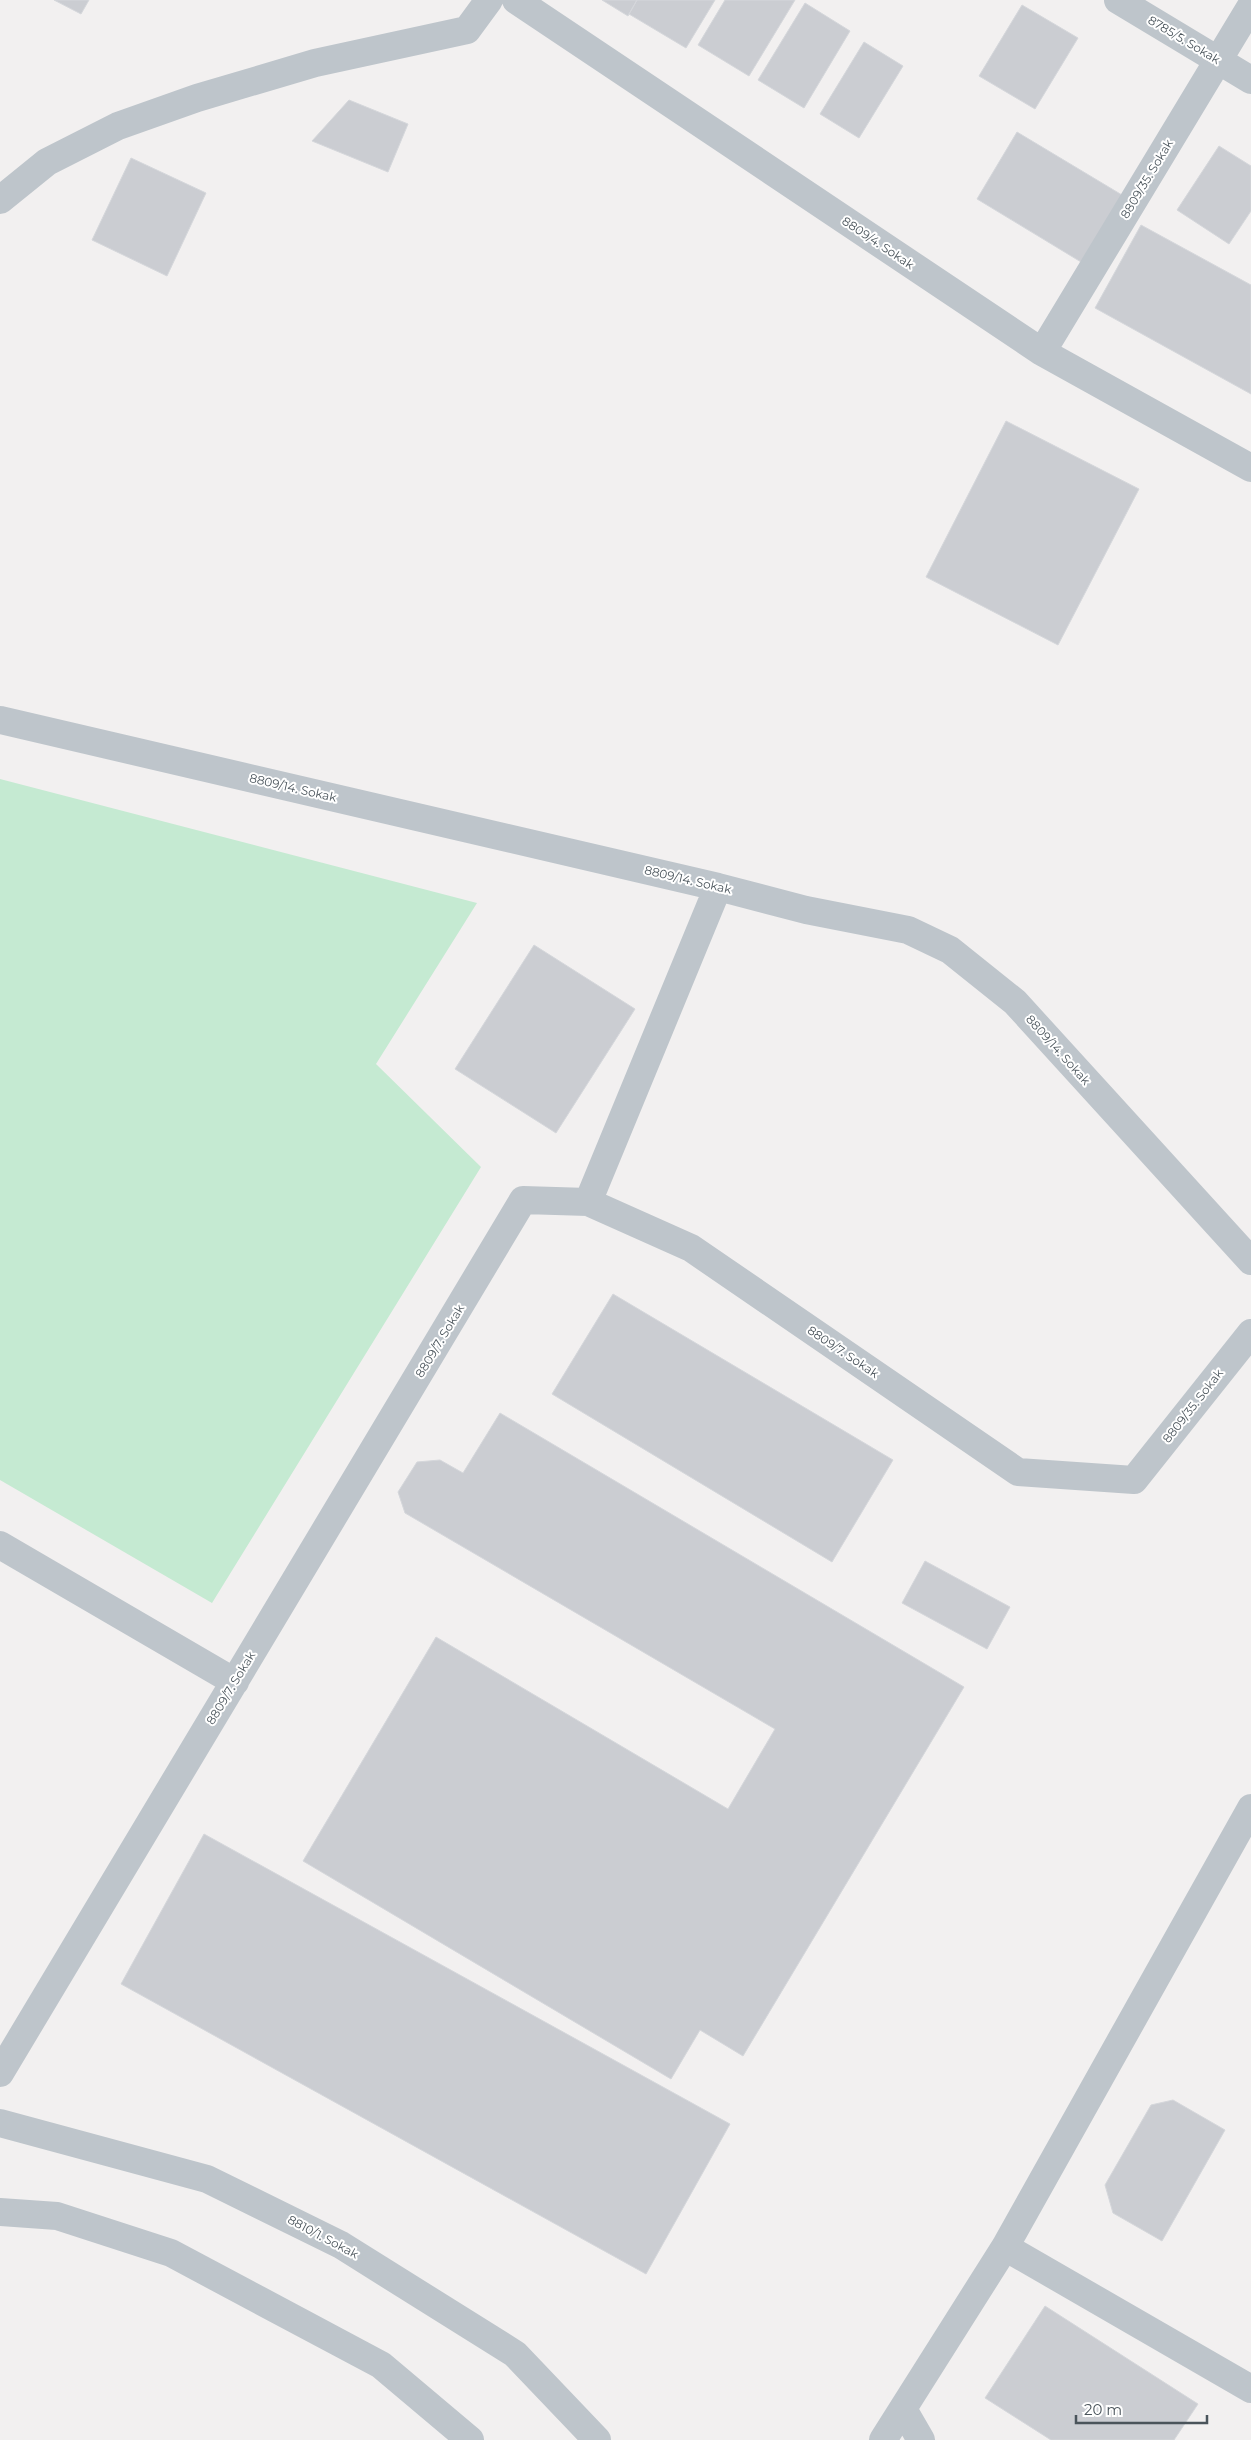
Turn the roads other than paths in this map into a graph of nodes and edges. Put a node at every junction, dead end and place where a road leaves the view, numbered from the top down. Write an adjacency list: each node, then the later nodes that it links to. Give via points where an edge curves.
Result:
1 (489, 0): 7 (street, via 467,30 315,63 197,98 118,126 47,162)
2 (516, 0): 8 (street, 8809/4. Sokak)
3 (1118, 0): 5 (street, 8785/5. Sokak)
4 (1251, 6): 5 (street, 8809/35. Sokak)
5 (1218, 61): 6 (street, 8785/5. Sokak); 8 (street, 8809/35. Sokak)
6 (1251, 80)
7 (0, 200)
8 (1042, 352): 9 (street, 8809/4. Sokak)
9 (1251, 468)
10 (0, 720): 11 (street, 8809/14. Sokak)
11 (718, 887): 12 (street); 13 (street, 8809/14. Sokak, via 806,910 908,930 950,950 1015,1002)
12 (588, 1202): 15 (street, 8809/7. Sokak, via 691,1248 1018,1472); 17 (street, 8809/7. Sokak, via 523,1200)
13 (1251, 1261)
14 (1251, 1333): 15 (street, 8809/35. Sokak)
15 (1134, 1480)
16 (0, 1545): 17 (street)
17 (235, 1682): 19 (street, 8809/7. Sokak)
18 (1251, 1808): 22 (street)
19 (0, 2073)
20 (0, 2124): 26 (street, 8810/1. Sokak, via 207,2179 341,2245 515,2354)
21 (0, 2212): 25 (street, via 57,2216 171,2253 381,2365)
22 (1004, 2247): 23 (street); 24 (street)
23 (1251, 2389)
24 (903, 2409): 27 (street); 28 (street)
25 (470, 2440)
26 (597, 2440)
27 (883, 2440)
28 (921, 2440)

